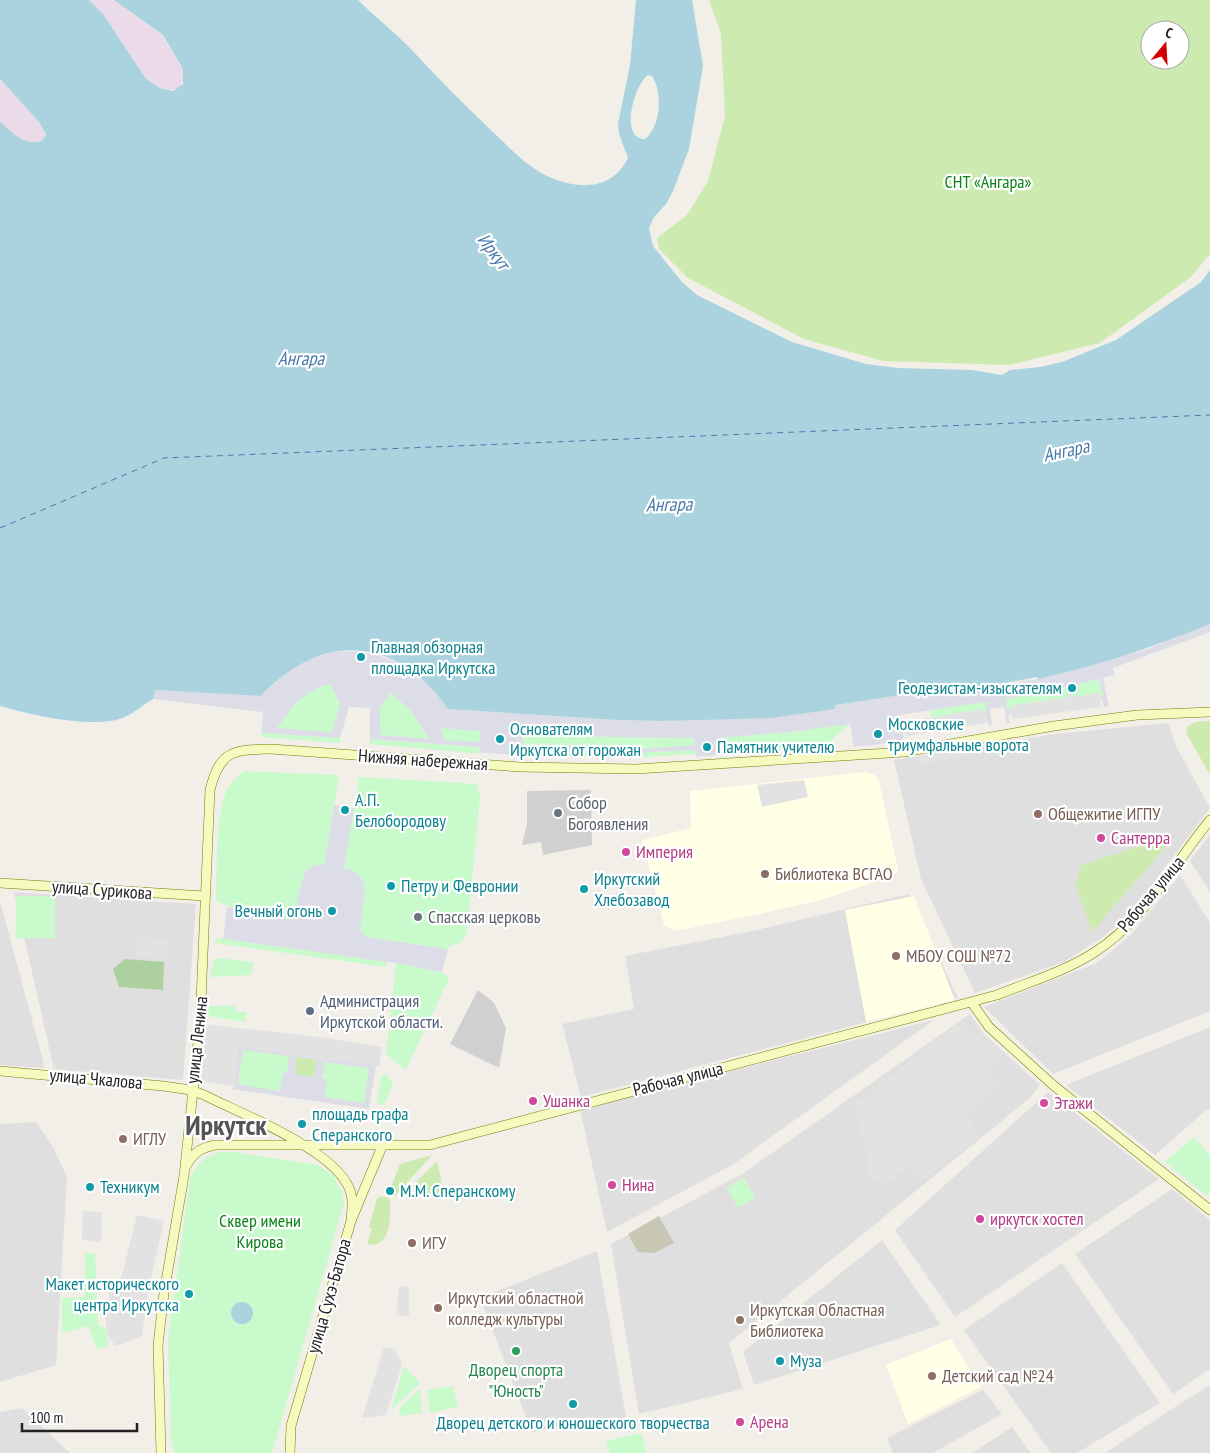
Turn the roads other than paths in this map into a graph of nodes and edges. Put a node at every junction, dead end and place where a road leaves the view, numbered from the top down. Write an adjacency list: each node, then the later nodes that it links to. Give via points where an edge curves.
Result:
1 (1210, 712): 2 (main road, Нижняя набережная, via 1054,726 883,754 636,769 520,767 243,750 223,758)
2 (214, 775): 5 (main road, улица Ленина, via 210,790)
3 (1210, 820): 6 (main road, Рабочая улица, via 1151,899 1112,940 1085,958)
4 (0, 883): 5 (main road, улица Сурикова)
5 (204, 896): 8 (main road, улица Ленина, via 206,926 200,1024)
6 (972, 1003): 10 (main road, Рабочая улица, via 430,1145); 12 (main road, via 989,1027 1053,1085)
7 (0, 1071): 8 (main road, улица Чкалова)
8 (191, 1090): 9 (main road, улица Чкалова); 11 (main road, улица Ленина)
9 (302, 1144): 10 (main road, Рабочая улица); 11 (main road, Рабочая улица, via 204,1147 196,1152); 13 (main road, via 340,1173 348,1184 353,1205)
10 (383, 1144): 13 (main road, улица Сухэ-Батора)
11 (185, 1169): 15 (main road, улица Ленина, via 158,1345)
12 (1210, 1210)
13 (351, 1221): 14 (main road, улица Сухэ-Батора)
14 (291, 1426): 16 (main road); 17 (main road, улица Сухэ-Батора)
15 (161, 1450)
16 (284, 1453)
17 (290, 1453)

